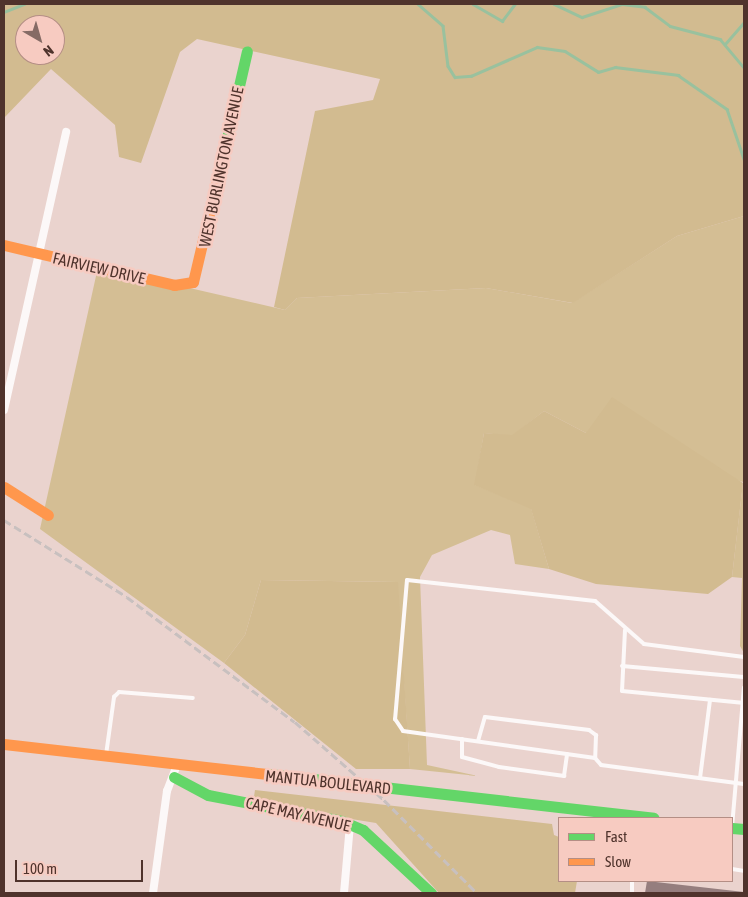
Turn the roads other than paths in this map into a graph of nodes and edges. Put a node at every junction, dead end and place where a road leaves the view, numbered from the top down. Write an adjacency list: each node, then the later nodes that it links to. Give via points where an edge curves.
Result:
1 (247, 51): 5 (street, WEST BURLINGTON AVENUE)
2 (66, 132): 4 (street)
3 (4, 245): 4 (street, FAIRVIEW DRIVE)
4 (39, 254): 5 (street, FAIRVIEW DRIVE, via 174,285); 6 (street)
5 (193, 282)
6 (4, 410)
7 (4, 487): 8 (street)
8 (48, 515)
9 (625, 630): 10 (lane, via 644,644); 11 (lane); 17 (lane, via 595,601 407,580 395,719 403,730)
10 (744, 657)
11 (622, 666): 12 (lane); 15 (lane, via 622,691)
12 (744, 677)
13 (744, 688): 16 (lane)
14 (193, 698): 21 (lane, via 128,691 116,694)
15 (710, 700): 16 (lane); 25 (lane)
16 (743, 703): 26 (lane)
17 (462, 739): 18 (lane); 20 (lane, via 462,757 499,767 564,776)
18 (478, 741): 20 (lane); 22 (lane, via 485,717 589,730 596,735)
19 (4, 744): 21 (street, MANTUA BOULEVARD)
20 (567, 754): 22 (lane)
21 (106, 757): 23 (street, MANTUA BOULEVARD)
22 (595, 758): 25 (lane, via 601,765)
23 (177, 765): 24 (street); 28 (street, MANTUA BOULEVARD)
24 (174, 777): 30 (street, CAPE MAY AVENUE, via 208,795); 31 (street, via 167,791)
25 (700, 778): 26 (lane)
26 (735, 783): 27 (lane); 29 (lane)
27 (744, 784)
28 (644, 817)
29 (733, 817)
30 (350, 824): 32 (street); 33 (street, CAPE MAY AVENUE, via 385,846)
31 (153, 893)
32 (344, 893)
33 (431, 893)

